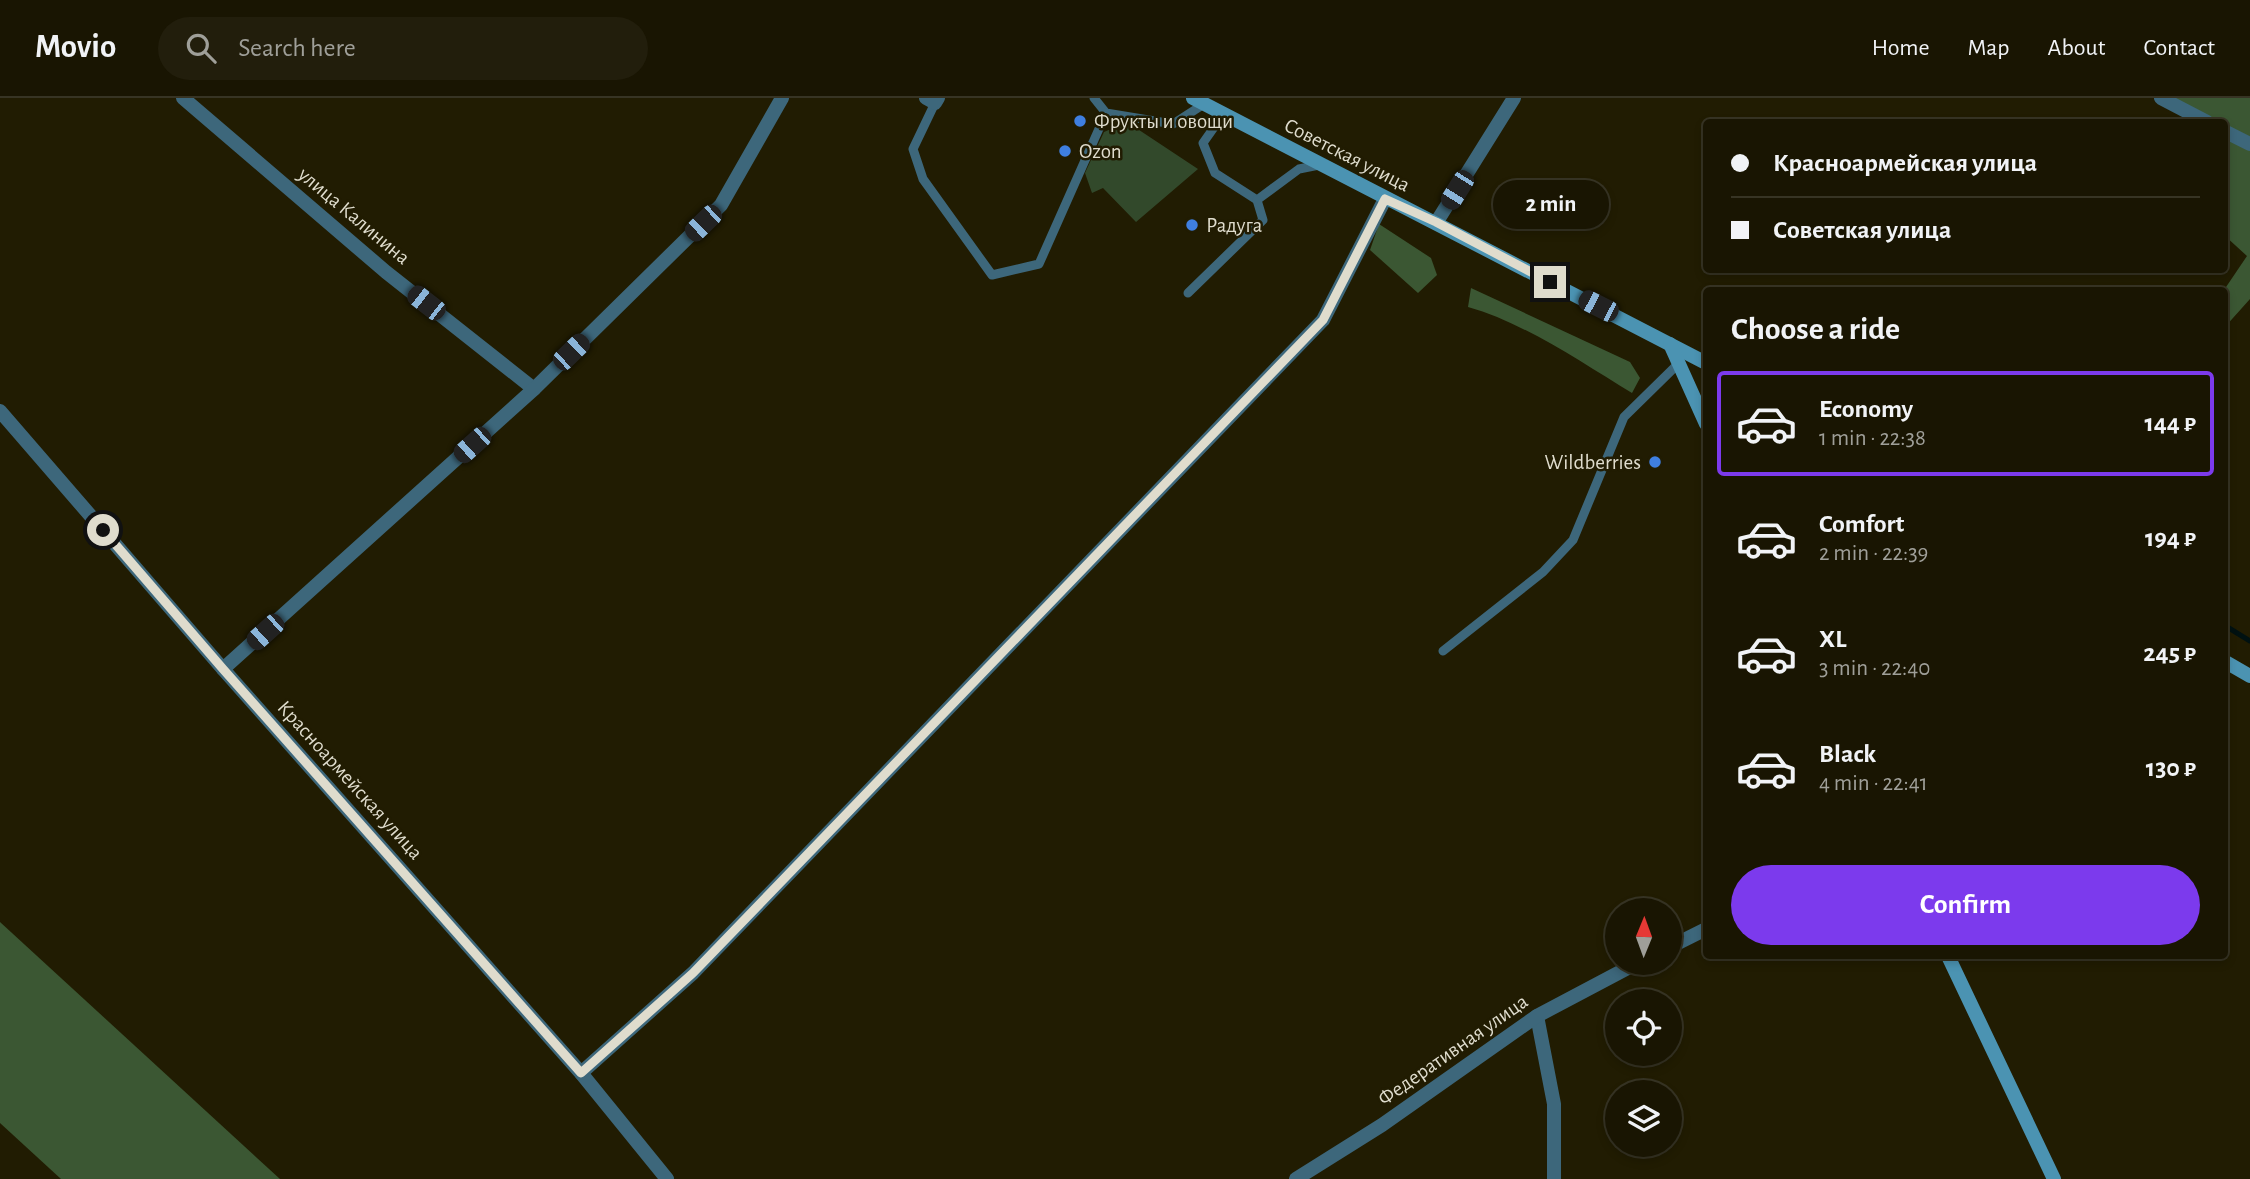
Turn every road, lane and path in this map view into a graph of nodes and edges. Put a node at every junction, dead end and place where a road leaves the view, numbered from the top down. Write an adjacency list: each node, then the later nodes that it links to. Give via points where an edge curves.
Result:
1 (183, 98): 20 (street, улица Калинина, via 386,272)
2 (782, 98): 20 (street, via 721,205)
3 (1094, 98): 8 (lane)
4 (1514, 98): 15 (street)
5 (2161, 98): 9 (street)
6 (933, 100): 8 (lane, via 913,149 923,179 992,275 1039,264)
7 (1205, 104): 8 (lane, via 1173,124); 12 (street, Советская улица); 14 (lane, via 1215,125 1203,144 1215,173)
8 (1106, 113)
9 (2201, 119)
10 (2228, 133): 11 (street)
11 (2250, 144)
12 (1320, 165): 13 (street, Советская улица); 14 (lane, via 1299,169)
13 (1385, 199): 15 (street, Советская улица); 32 (street, via 1323,320 693,973)
14 (1257, 200): 16 (lane, via 1263,220)
15 (1436, 222): 17 (street, Советская улица)
16 (1188, 293)
17 (1670, 344): 18 (street, Советская улица); 19 (street)
18 (1703, 361)
19 (1679, 363): 22 (street); 23 (lane, via 1624,416 1573,540 1543,572)
20 (534, 388): 25 (street)
21 (0, 411): 25 (street, Красноармейская улица)
22 (1703, 417)
23 (1443, 651)
24 (2228, 663): 26 (street)
25 (223, 669): 32 (street, Красноармейская улица)
26 (2250, 676)
27 (1703, 930): 28 (street)
28 (1682, 941)
29 (1949, 959): 36 (street)
30 (1614, 975): 31 (street, Федеративная улица)
31 (1536, 1016): 34 (street, Федеративная улица, via 1382,1125); 35 (street, via 1554,1104)
32 (581, 1073): 33 (street, Красноармейская улица)
33 (667, 1179)
34 (1296, 1179)
35 (1554, 1179)
36 (2054, 1179)

